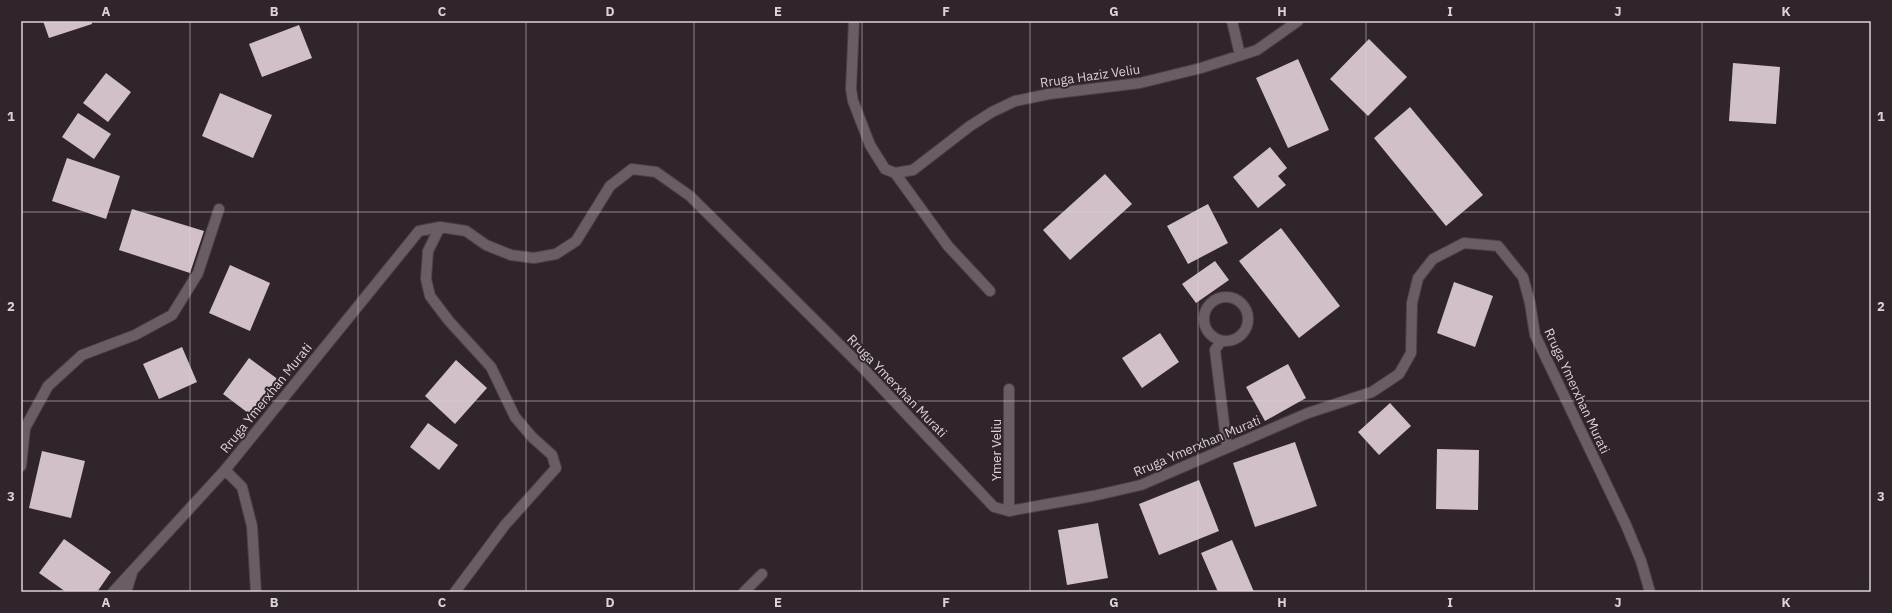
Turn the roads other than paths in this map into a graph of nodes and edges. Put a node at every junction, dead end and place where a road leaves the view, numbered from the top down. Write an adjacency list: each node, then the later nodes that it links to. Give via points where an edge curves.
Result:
1 (854, 21): 5 (street, via 851,89 853,102 870,146 885,169)
2 (1232, 21): 4 (street)
3 (1298, 21): 4 (street, Rruga Haziz Veliu, via 1258,50)
4 (1240, 56): 5 (street, Rruga Haziz Veliu, via 1140,83 1015,101 970,126 912,170)
5 (895, 173): 8 (street, via 948,246)
6 (220, 209): 12 (street, via 198,273 172,315 135,335 82,355 48,386 25,428)
7 (440, 227): 13 (street, Rruga Ymerxhan Murati, via 419,231 414,236); 14 (street, Rruga Ymerxhan Murati, via 466,231 486,244 512,255 534,258 556,254 576,241 610,186 632,169 656,172 696,202 860,365 994,507); 20 (street, via 428,251 426,279 430,296 491,367 515,416 532,437 552,455 556,468 506,525)
8 (990, 291)
9 (1221, 341): 9 (street, via 1238,338 1248,325 1245,308 1232,298 1215,300 1205,314 1204,323 1208,331); 11 (street, via 1215,350)
10 (1008, 389): 14 (street, Ymer Veliu)
11 (1227, 448): 14 (street, Rruga Ymerxhan Murati, via 1140,485); 22 (street, Rruga Ymerxhan Murati, via 1308,412 1372,392 1399,374 1411,353 1412,303 1418,278 1433,259 1464,243 1498,246 1523,277 1535,335 1626,525)
12 (21, 466)
13 (225, 470): 15 (street, Rruga Ymerxhan Murati); 19 (street, via 242,488 252,526)
14 (1009, 511)
15 (134, 568): 17 (street, Rruga Ymerxhan Murati); 18 (street)
16 (762, 574): 21 (street)
17 (113, 592)
18 (126, 592)
19 (256, 592)
20 (455, 592)
21 (744, 592)
22 (1650, 592)

